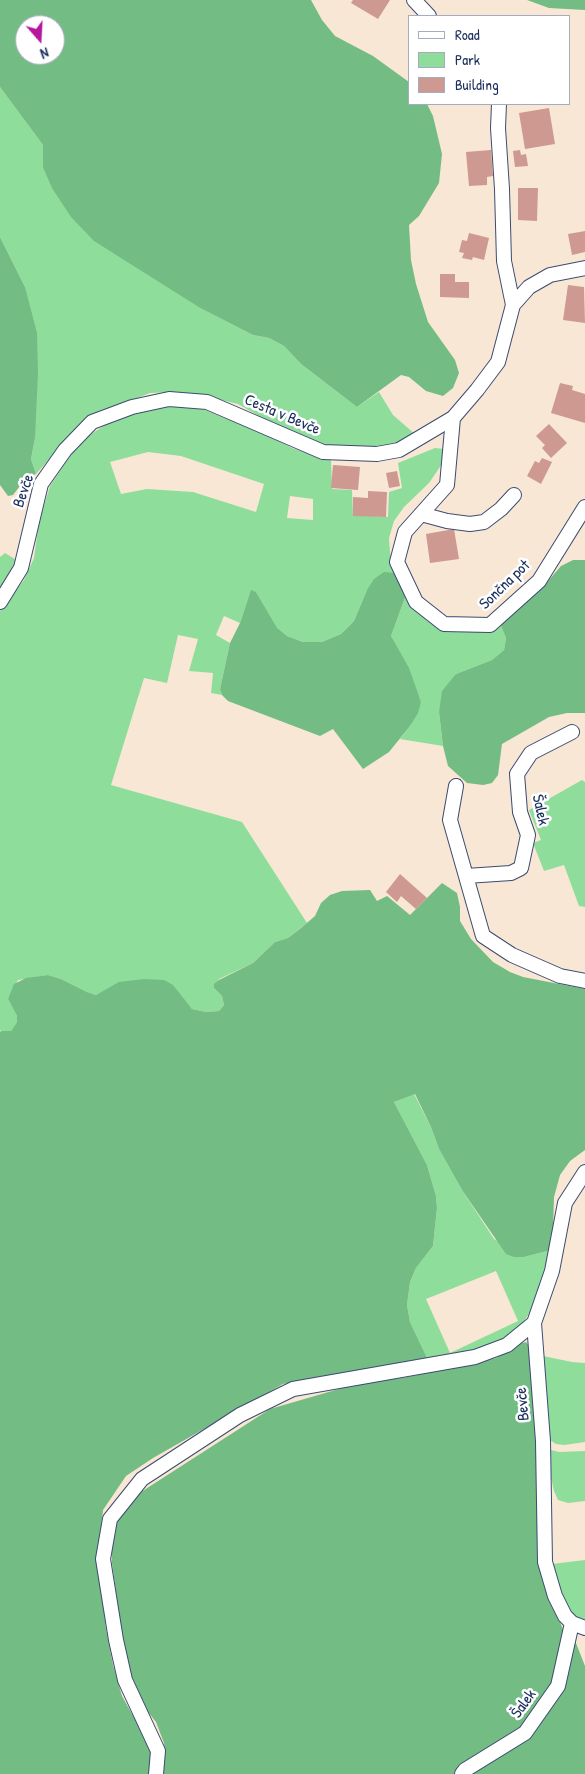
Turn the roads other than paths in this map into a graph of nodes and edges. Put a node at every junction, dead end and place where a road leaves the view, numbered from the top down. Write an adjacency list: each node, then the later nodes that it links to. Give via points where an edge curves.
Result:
1 (414, 0): 2 (street)
2 (428, 15)
3 (499, 105): 5 (street, Cesta v Bevče, via 504,261)
4 (585, 268): 5 (street, Cesta v Bevče, via 550,275 529,287)
5 (513, 305): 6 (street, Cesta v Bevče, via 498,362)
6 (453, 418): 7 (street, Cesta v Bevče, via 399,450 378,454 323,452 207,402 169,399 132,407 92,422); 10 (street, Sončna pot, via 447,485)
7 (64, 450): 11 (street, Bevče, via 41,484 21,568)
8 (514, 494): 10 (street, via 484,522 447,522)
9 (585, 507): 10 (street, Sončna pot, via 539,581 490,625 444,624 416,602 397,562 405,532)
10 (421, 514)
11 (0, 602)
12 (572, 732): 14 (street, Šalek, via 531,753 516,774 520,812 528,835 521,868 511,873)
13 (456, 786): 14 (street, via 450,820)
14 (466, 876): 15 (street, via 483,936 512,955 560,976)
15 (585, 981)
16 (585, 1172): 17 (street, Bevče, via 565,1203 552,1271)
17 (534, 1323): 18 (street, Bevče, via 543,1441 545,1562 565,1616); 19 (street, via 507,1345 475,1357 293,1389 240,1415 142,1479 110,1520 103,1559 125,1680 158,1751)
18 (579, 1625): 20 (street, Šalek, via 558,1686 525,1733)
19 (156, 1774)
20 (462, 1774)

